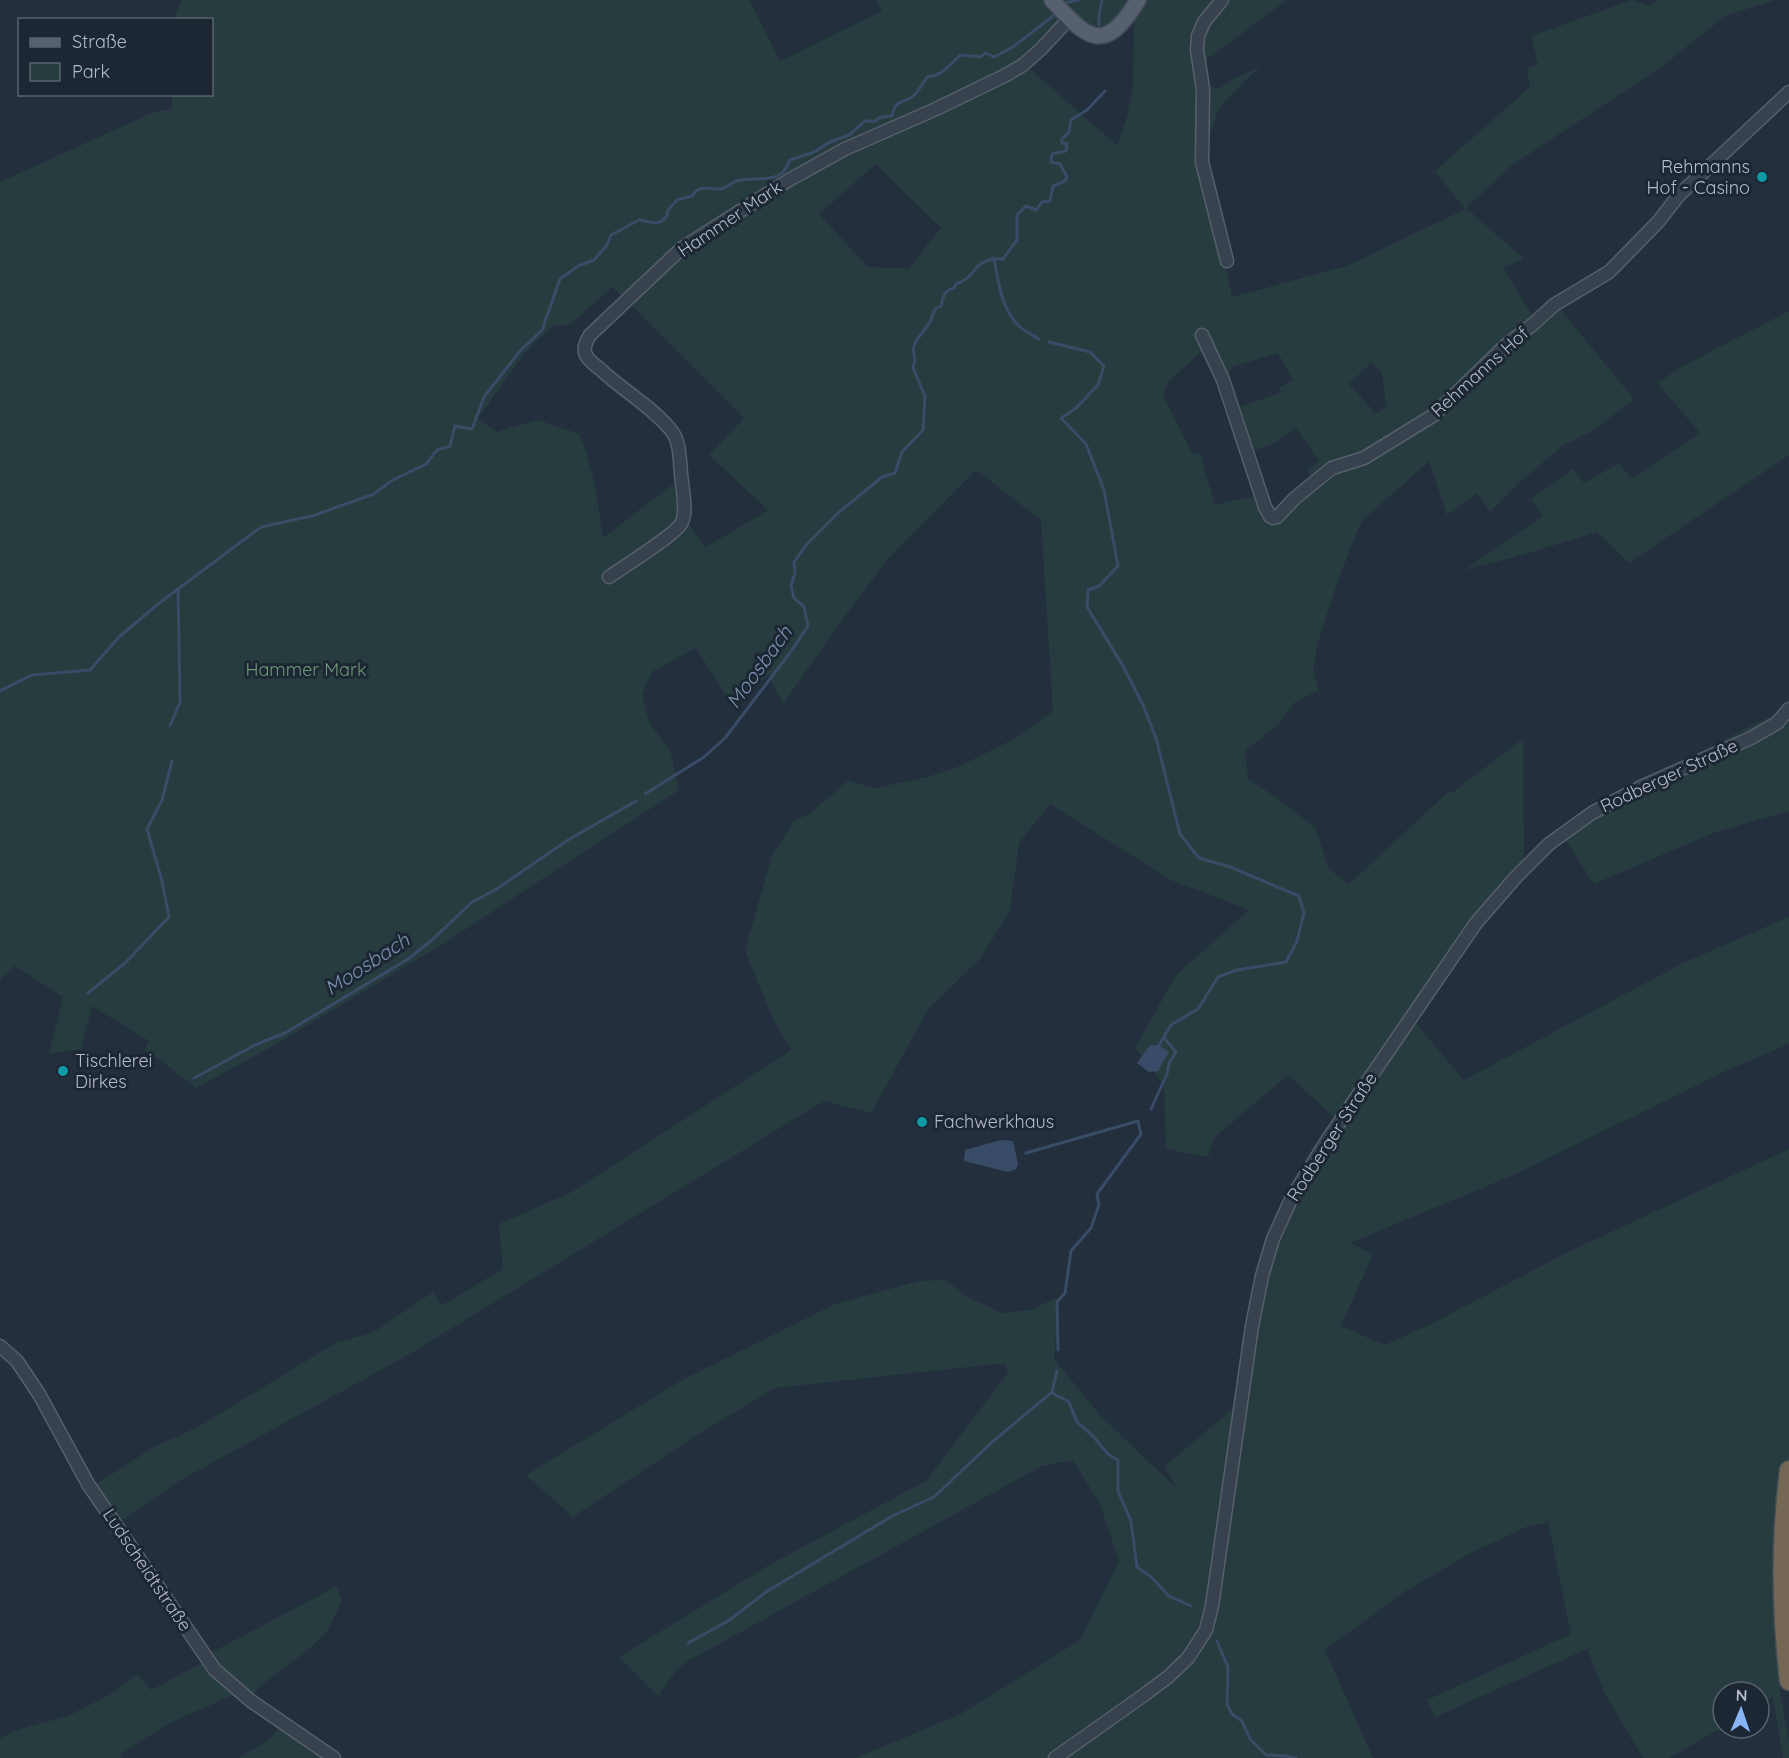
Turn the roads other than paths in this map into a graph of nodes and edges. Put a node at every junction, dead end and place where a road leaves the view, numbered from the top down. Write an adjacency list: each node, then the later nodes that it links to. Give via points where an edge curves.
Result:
1 (1052, 0): 4 (main road)
2 (1138, 0): 4 (main road, via 1120,26 1101,36 1086,32)
3 (1222, 0): 6 (street, via 1204,22 1197,50 1203,89 1202,162)
4 (1069, 19): 8 (street, Hammer Mark, via 1023,65 845,149 682,248 590,335 584,350 587,357 675,437 684,502 683,521 673,533)
5 (1789, 92): 7 (street, Rehmanns Hof, via 1679,195 1609,272 1554,304 1434,415 1364,458 1332,468 1277,517 1270,516 1265,507 1223,380)
6 (1227, 261)
7 (1202, 335)
8 (609, 577)
9 (1789, 709): 14 (street, Rodberger Straße, via 1777,723 1751,738 1592,813 1549,844 1476,923 1328,1139 1295,1191 1273,1239 1252,1326 1206,1630 1188,1658 1167,1677)
10 (0, 1346): 13 (street, Ludscheidtstraße, via 17,1361 34,1386 88,1484 211,1664 251,1701)
11 (1789, 1470): 12 (highway, via 1782,1554)
12 (1789, 1681)
13 (334, 1758)
14 (1055, 1758)

